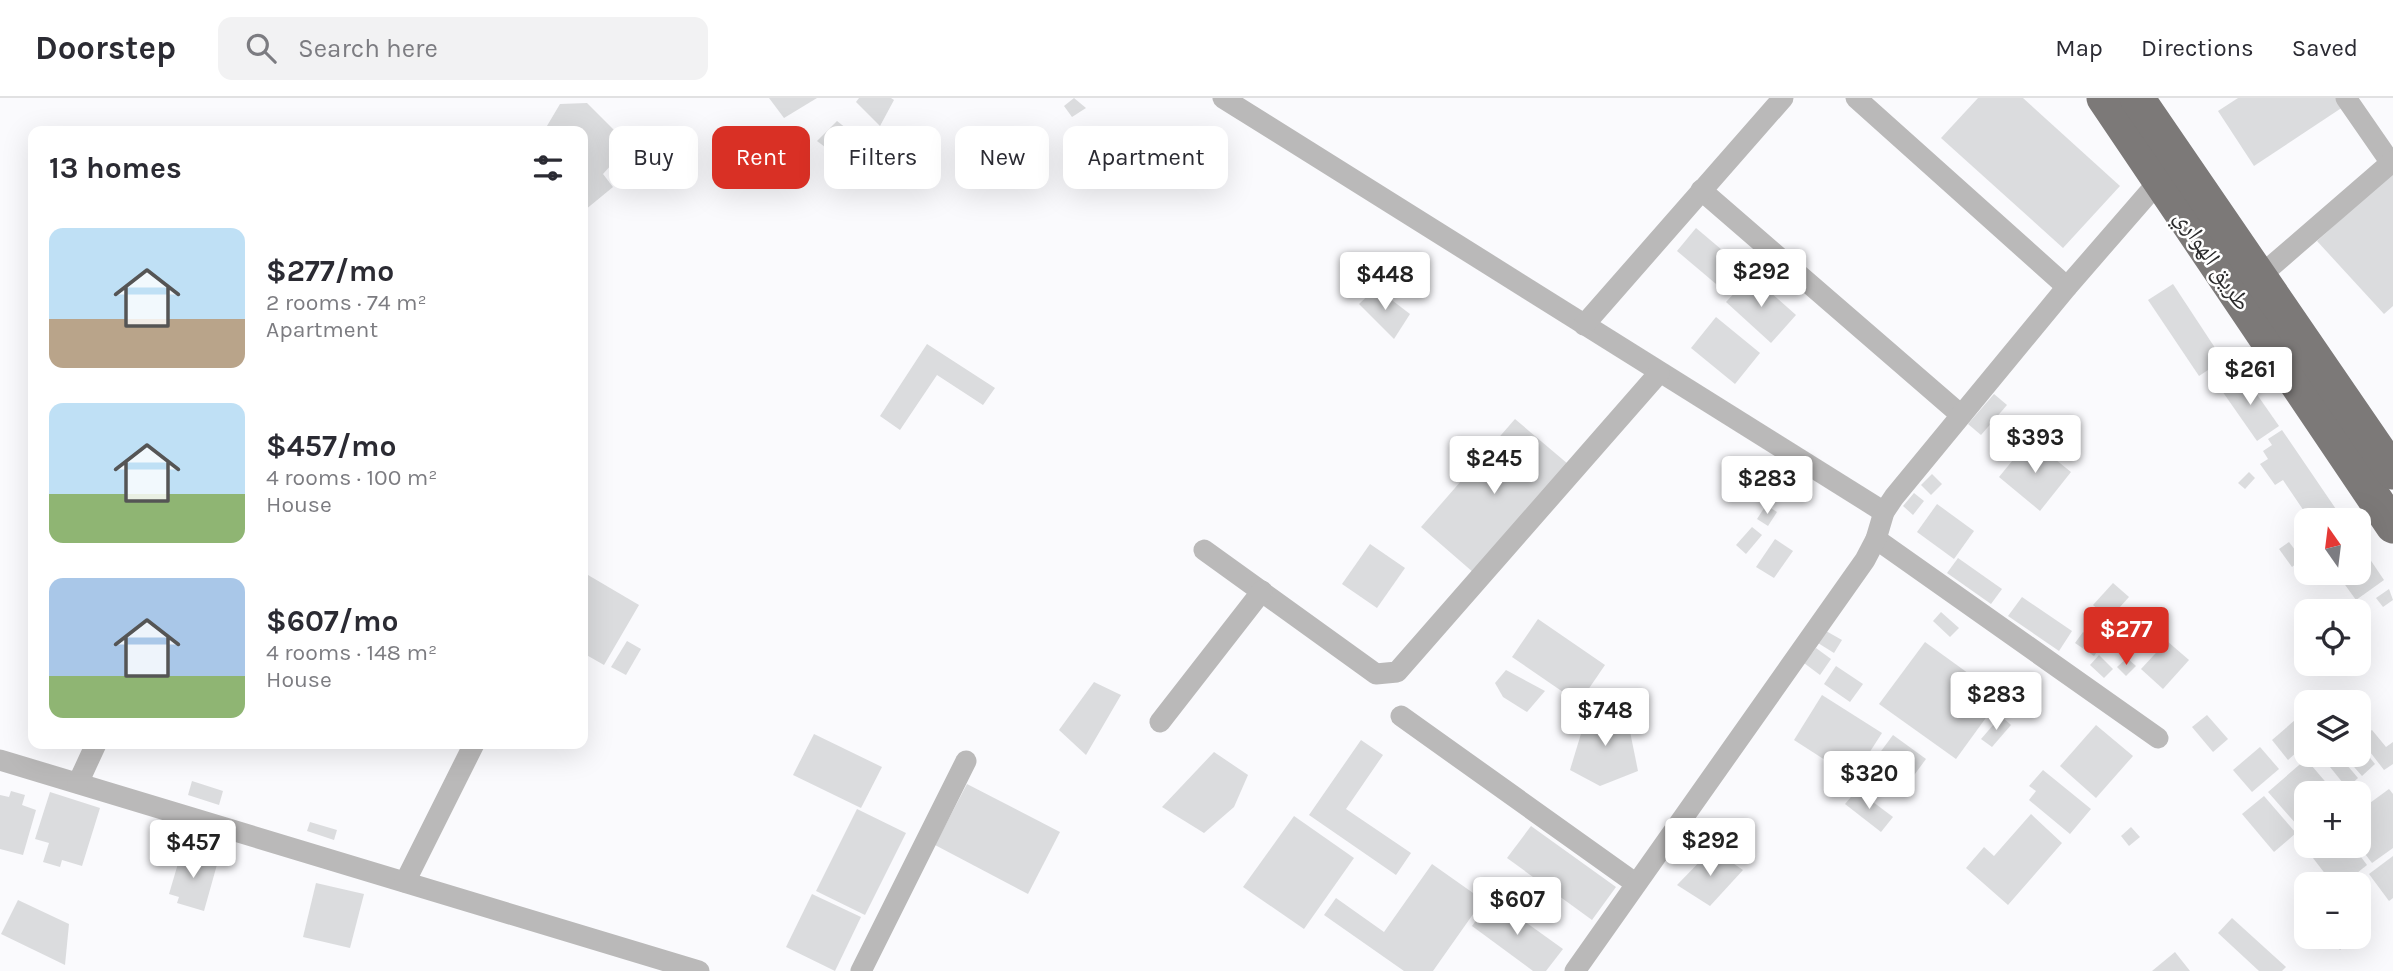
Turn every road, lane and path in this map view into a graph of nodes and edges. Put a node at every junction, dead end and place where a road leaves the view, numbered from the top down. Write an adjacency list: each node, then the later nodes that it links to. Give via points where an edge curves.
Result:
1 (1223, 98): 12 (street)
2 (1783, 98): 9 (street)
3 (1856, 98): 11 (street)
4 (2104, 98): 8 (highway, طريق الهواري)
5 (2137, 98): 10 (highway, طريق الهواري)
6 (2346, 98): 7 (street)
7 (2392, 162): 10 (street)
8 (2160, 180): 11 (street); 17 (highway, طريق الهواري)
9 (1701, 190): 12 (street); 14 (street)
10 (2260, 276): 15 (highway, طريق الهواري)
11 (2067, 287): 14 (street)
12 (1584, 325): 13 (street)
13 (1660, 373): 16 (street); 20 (street, via 1397,672 1376,674)
14 (1961, 415): 16 (street)
15 (2393, 472)
16 (1884, 512): 18 (street)
17 (2390, 515)
18 (1876, 539): 23 (street); 30 (street)
19 (1204, 550): 20 (street)
20 (1262, 592): 22 (street)
21 (1401, 716): 30 (street)
22 (1160, 722)
23 (2158, 738)
24 (94, 749): 28 (street)
25 (472, 749): 29 (street)
26 (0, 760): 28 (street)
27 (966, 761): 32 (street)
28 (78, 783): 29 (street)
29 (405, 882): 31 (street)
30 (1635, 883): 33 (street)
31 (699, 971)
32 (861, 971)
33 (1575, 971)

